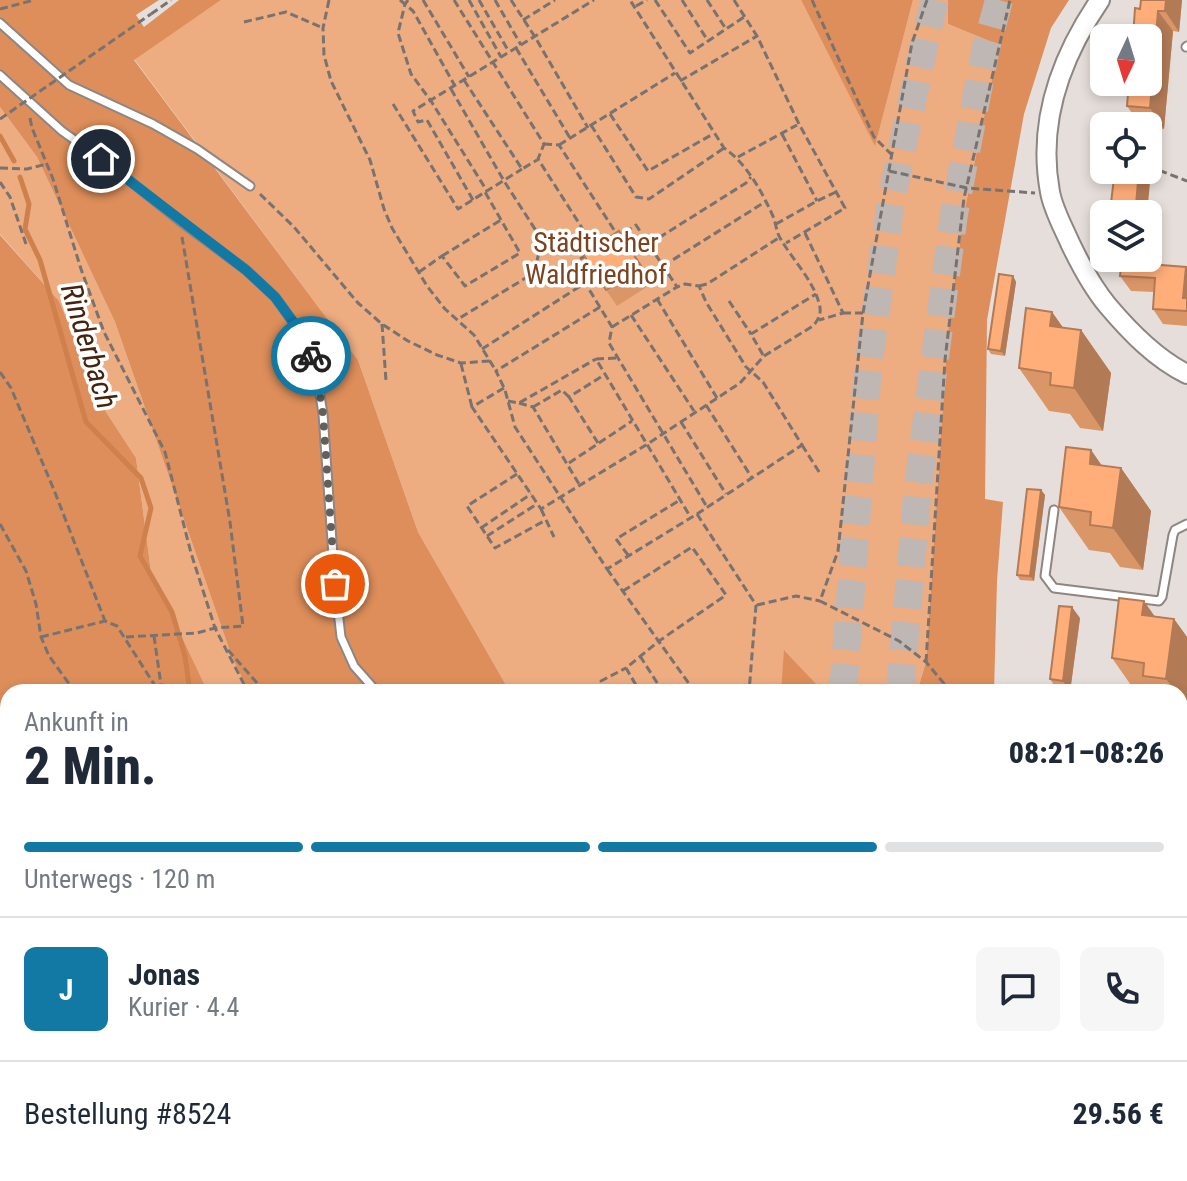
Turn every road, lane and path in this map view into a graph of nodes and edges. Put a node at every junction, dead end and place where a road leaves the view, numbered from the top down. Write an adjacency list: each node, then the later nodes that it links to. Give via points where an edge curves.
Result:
1 (34, 0): 25 (path)
2 (171, 0): 49 (path, bridge)
3 (329, 0): 30 (path)
4 (400, 0): 23 (path)
5 (423, 0): 42 (path)
6 (454, 0): 39 (path)
7 (469, 0): 38 (path)
8 (479, 0): 37 (path)
9 (495, 0): 35 (path)
10 (511, 0): 27 (path)
11 (555, 0): 27 (path)
12 (594, 0): 33 (path)
13 (630, 0): 24 (path)
14 (647, 0): 24 (path)
15 (655, 0): 34 (path, via 690,53)
16 (682, 0): 34 (path)
17 (707, 0): 31 (path)
18 (734, 0): 26 (path)
19 (812, 0): 58 (path, via 874,137)
20 (927, 0): 58 (path, via 912,43)
21 (1010, 0): 71 (path)
22 (1100, 0): 114 (street, via 1071,48 1056,87 1047,150 1050,194 1097,293 1136,336)
23 (407, 2): 44 (path); 45 (path, via 398,33 411,74)
24 (635, 7): 40 (path)
25 (0, 9)
26 (745, 17): 31 (path); 32 (path)
27 (523, 20): 33 (path)
28 (244, 22): 30 (path, via 286,12)
29 (0, 23): 70 (lane, via 69,85 153,124)
30 (323, 28): 88 (path, via 331,81 370,160 392,228)
31 (726, 29): 34 (path)
32 (757, 36): 43 (path); 50 (path)
33 (535, 37): 35 (path); 51 (path)
34 (709, 41)
35 (521, 45): 36 (path)
36 (516, 48): 37 (path); 54 (path)
37 (509, 52): 38 (path)
38 (501, 57): 39 (path)
39 (492, 61): 42 (path); 55 (path)
40 (675, 73): 43 (path); 48 (path)
41 (0, 75): 47 (lane)
42 (466, 79): 44 (path); 63 (path)
43 (680, 81): 52 (path)
44 (453, 87): 45 (path); 67 (path)
45 (431, 101): 72 (path); 75 (path, via 413,111 418,122 427,120)
46 (393, 104): 75 (path, via 458,209)
47 (35, 107): 61 (path, via 32,128); 79 (lane)
48 (610, 114): 51 (path); 52 (path, via 648,171)
49 (0, 119)
50 (799, 124): 53 (path); 73 (path)
51 (589, 126): 54 (path); 57 (path, via 636,197 649,199)
52 (714, 133): 57 (path)
53 (782, 134): 59 (path); 77 (path)
54 (570, 138): 56 (path)
55 (544, 144): 56 (path); 60 (path)
56 (559, 145): 85 (path, via 618,236 636,225)
57 (724, 148): 59 (path)
58 (892, 155): 64 (path)
59 (738, 157): 66 (path)
60 (538, 159): 63 (path); 89 (path, via 594,251 573,263)
61 (47, 164): 62 (path); 158 (path, via 100,322 165,452)
62 (0, 168)
63 (522, 169): 67 (path)
64 (889, 171): 71 (path); 97 (path)
65 (1162, 171): 68 (path)
66 (751, 177): 76 (path); 85 (path)
67 (504, 181): 72 (path); 99 (path, via 542,240 534,273)
68 (1187, 181)
69 (0, 182): 84 (path)
70 (250, 186): 101 (path)
71 (967, 188): 74 (path); 165 (path, via 945,360)
72 (486, 192): 75 (path); 78 (path)
73 (836, 192): 77 (path); 81 (path, via 845,208)
74 (1035, 193)
75 (473, 200)
76 (766, 201): 80 (path); 87 (path)
77 (817, 201): 80 (path)
78 (501, 220): 86 (path); 86 (path, via 520,253 465,286)
79 (180, 221): 158 (path, via 243,626); 172 (lane, via 275,297 315,364 341,637 354,666)
80 (776, 224): 82 (path)
81 (805, 233): 83 (path); 96 (path)
82 (780, 237): 83 (path); 90 (path)
83 (785, 243): 92 (path)
84 (26, 244)
85 (649, 244): 87 (path)
86 (442, 256): 88 (path)
87 (663, 266): 91 (path)
88 (418, 273): 99 (path)
89 (585, 283): 95 (path); 104 (path)
90 (699, 286): 91 (path); 111 (path)
91 (677, 287): 93 (path)
92 (816, 294): 100 (path); 103 (path)
93 (657, 299): 98 (path); 118 (path)
94 (729, 301): 103 (path)
95 (600, 307): 102 (path); 110 (path)
96 (843, 313): 97 (path); 100 (path)
97 (863, 313): 155 (path, via 838,551)
98 (631, 315): 102 (path); 124 (path)
99 (457, 320): 104 (path)
100 (819, 320): 105 (path)
101 (382, 324): 109 (path); 115 (path)
102 (612, 327): 106 (path, via 609,343)
103 (751, 334): 105 (path)
104 (482, 349): 108 (path)
105 (764, 356): 111 (path)
106 (617, 358): 107 (path); 127 (path)
107 (596, 359): 113 (path); 120 (path)
108 (490, 361): 109 (path); 110 (path)
109 (461, 363): 122 (path)
110 (496, 371): 116 (path)
111 (752, 371): 118 (path); 130 (path)
112 (0, 372): 157 (path)
113 (605, 374): 117 (path); 125 (path)
114 (1187, 374)
115 (386, 381)
116 (504, 388): 119 (path); 122 (path)
117 (569, 397): 123 (path, via 562,390); 128 (path)
118 (717, 398): 121 (path)
119 (508, 401): 120 (path); 138 (path, via 515,427)
120 (519, 403): 123 (path)
121 (706, 405): 124 (path); 134 (path)
122 (472, 407): 132 (path)
123 (533, 407): 131 (path)
124 (694, 411): 126 (path)
125 (632, 421): 128 (path); 129 (path)
126 (680, 421): 127 (path); 137 (path)
127 (664, 433): 129 (path); 141 (path)
128 (598, 443): 131 (path)
129 (646, 445): 135 (path); 139 (path)
130 (802, 445): 133 (path); 134 (path)
131 (567, 464): 135 (path)
132 (517, 474): 136 (path); 149 (path, via 467,506)
133 (821, 475)
134 (752, 478): 137 (path)
135 (580, 485): 138 (path)
136 (531, 494): 140 (path); 149 (path)
137 (726, 494): 141 (path)
138 (562, 497): 142 (path); 153 (path)
139 (680, 500): 145 (path); 152 (path, via 616,539)
140 (537, 504): 142 (path); 150 (path)
141 (707, 507): 144 (path)
142 (541, 509): 146 (path)
143 (1054, 510): 148 (lane, via 1045,576 1054,588 1159,601 1173,535)
144 (697, 514): 145 (path); 156 (path)
145 (691, 518): 152 (path)
146 (546, 520): 150 (path, via 495,548); 151 (path)
147 (0, 524): 160 (path, via 26,571)
148 (1187, 524)
149 (481, 528): 150 (path)
150 (487, 536)
151 (554, 537)
152 (629, 556): 153 (path)
153 (607, 569): 154 (path)
154 (623, 591): 162 (path); 162 (path, via 692,547 726,595)
155 (820, 601): 156 (path, via 796,596); 165 (path, via 899,641)
156 (756, 605): 177 (path)
157 (105, 621): 160 (path); 161 (path)
158 (215, 628): 159 (path); 163 (path)
159 (156, 636): 161 (path); 169 (path)
160 (41, 637): 167 (path)
161 (126, 637): 168 (path)
162 (659, 641): 164 (path); 176 (path)
163 (225, 646): 170 (path); 171 (path)
164 (640, 656): 166 (path); 175 (path)
165 (926, 662): 178 (path)
166 (626, 668): 173 (path); 174 (path)
167 (69, 684)
168 (156, 684)
169 (160, 684)
170 (244, 684)
171 (258, 684)
172 (370, 684)
173 (603, 684)
174 (635, 684)
175 (658, 684)
176 (689, 684)
177 (750, 684)
178 (944, 684)

